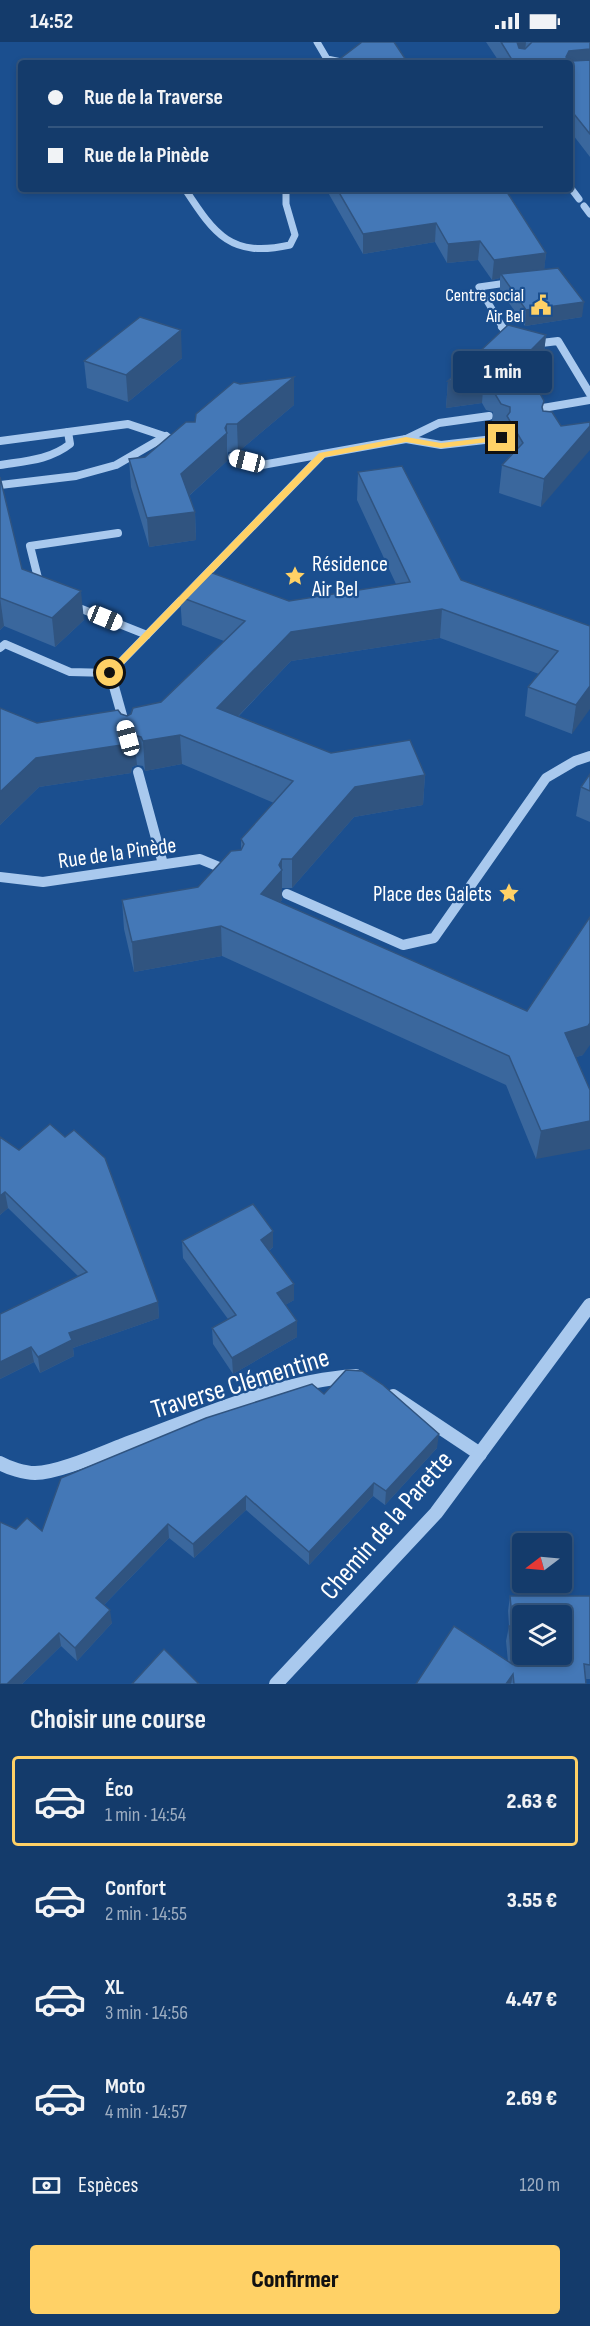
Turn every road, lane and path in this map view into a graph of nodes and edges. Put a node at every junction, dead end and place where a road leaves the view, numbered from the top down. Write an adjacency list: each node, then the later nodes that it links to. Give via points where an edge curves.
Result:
1 (317, 42): 2 (street)
2 (324, 60)
3 (573, 191): 6 (street)
4 (187, 192): 5 (street, via 223,240 256,251 290,245 295,235)
5 (286, 192)
6 (579, 199)
7 (584, 206): 8 (street)
8 (590, 214)
9 (521, 281): 10 (street, via 479,286 505,331 523,345 558,341)
10 (590, 394)
11 (590, 400): 12 (street)
12 (531, 410)
13 (489, 416): 17 (street, via 439,423)
14 (68, 432): 15 (street, via 128,424); 18 (street); 22 (street, via 69,444 62,452)
15 (166, 436): 19 (street); 23 (street, via 116,465 76,476)
16 (502, 438): 17 (street, via 441,445)
17 (406, 440): 20 (street)
18 (0, 441)
19 (192, 445)
20 (322, 455): 21 (street, via 262,465); 27 (street)
21 (232, 457)
22 (0, 465)
23 (0, 485)
24 (118, 533): 25 (street, via 30,546)
25 (42, 592)
26 (63, 601): 27 (street)
27 (147, 635): 29 (street)
28 (0, 648): 29 (street, via 5,644 70,672)
29 (110, 673): 30 (street)
30 (128, 738)
31 (590, 756): 36 (street, via 575,760 546,778 434,938 428,941 403,945)
32 (138, 772): 33 (street)
33 (164, 864): 34 (street, Rue de la Pinède, via 200,859); 35 (street, Rue de la Pinède, via 43,882)
34 (237, 874)
35 (0, 877)
36 (287, 894)
37 (590, 1305): 40 (street, Chemin de la Parette)
38 (365, 1377): 41 (street, Traverse Clémentine, via 324,1378 240,1402 70,1465 36,1473)
39 (384, 1390): 40 (street)
40 (480, 1454): 42 (street, Chemin de la Parette, via 436,1513)
41 (0, 1463)
42 (276, 1684)

